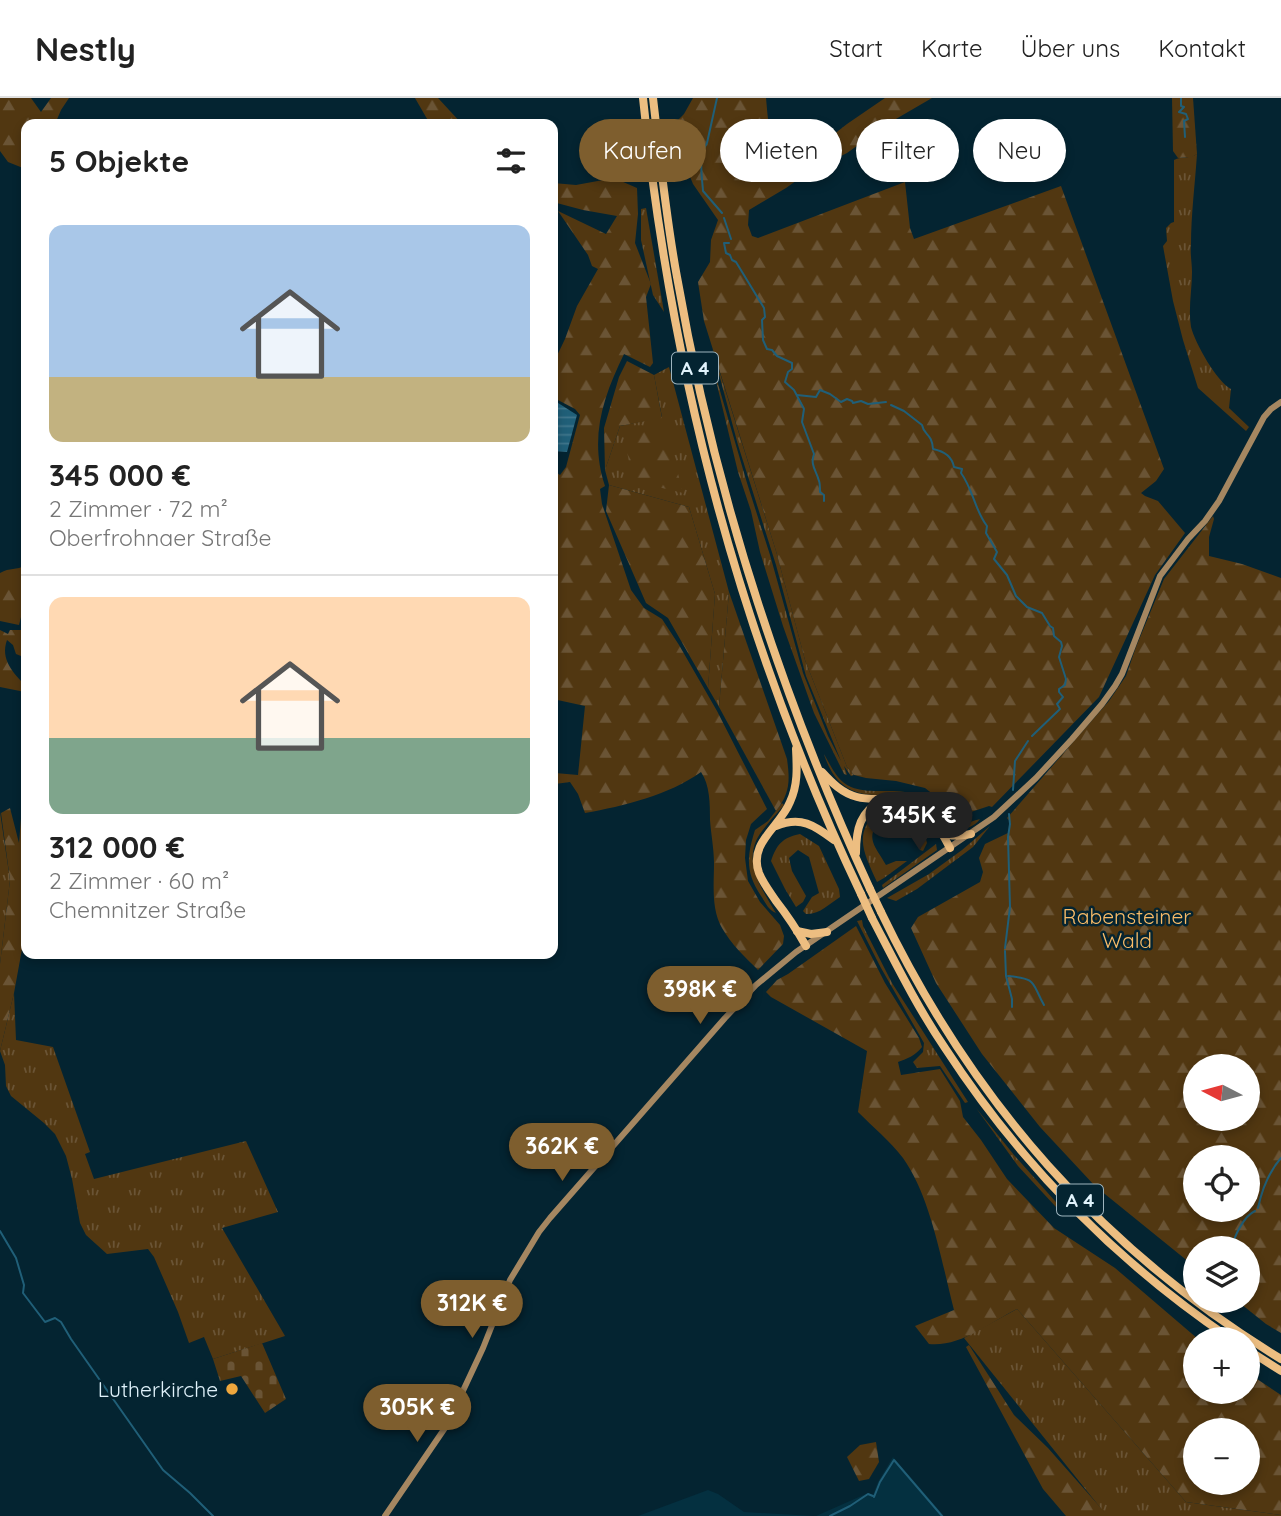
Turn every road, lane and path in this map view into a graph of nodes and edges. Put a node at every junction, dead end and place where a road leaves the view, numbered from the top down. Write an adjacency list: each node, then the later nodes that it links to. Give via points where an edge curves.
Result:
1 (643, 98): 4 (highway, A 4, via 666,271 695,419 743,594)
2 (653, 98): 5 (highway, A 4, via 677,276 709,431 767,632)
3 (1281, 402): 9 (main road, via 1264,417 1205,521 1160,576 1122,674 1107,698 1036,778)
4 (796, 743): 7 (highway, via 795,790); 10 (highway, A 4)
5 (817, 768): 6 (highway, via 849,794); 12 (highway, A 4)
6 (888, 799): 8 (highway, via 918,805); 12 (highway, via 873,806 860,821)
7 (774, 828): 10 (highway, via 787,822 805,823); 13 (highway, via 760,847 759,871)
8 (941, 832): 9 (highway); 11 (highway)
9 (971, 834): 11 (main road)
10 (837, 843): 16 (highway, A 4, bridge, via 905,983 986,1108 1075,1210 1136,1267)
11 (950, 848): 14 (main road)
12 (856, 859): 18 (highway, A 4, bridge, via 952,1041 1047,1166 1148,1263 1218,1318)
13 (797, 932): 14 (highway); 15 (highway)
14 (827, 932): 15 (main road)
15 (806, 946): 20 (main road, via 742,999 539,1232 510,1280 447,1424)
16 (1214, 1327)
17 (1260, 1358): 19 (highway)
18 (1281, 1359)
19 (1281, 1371)
20 (385, 1516)

